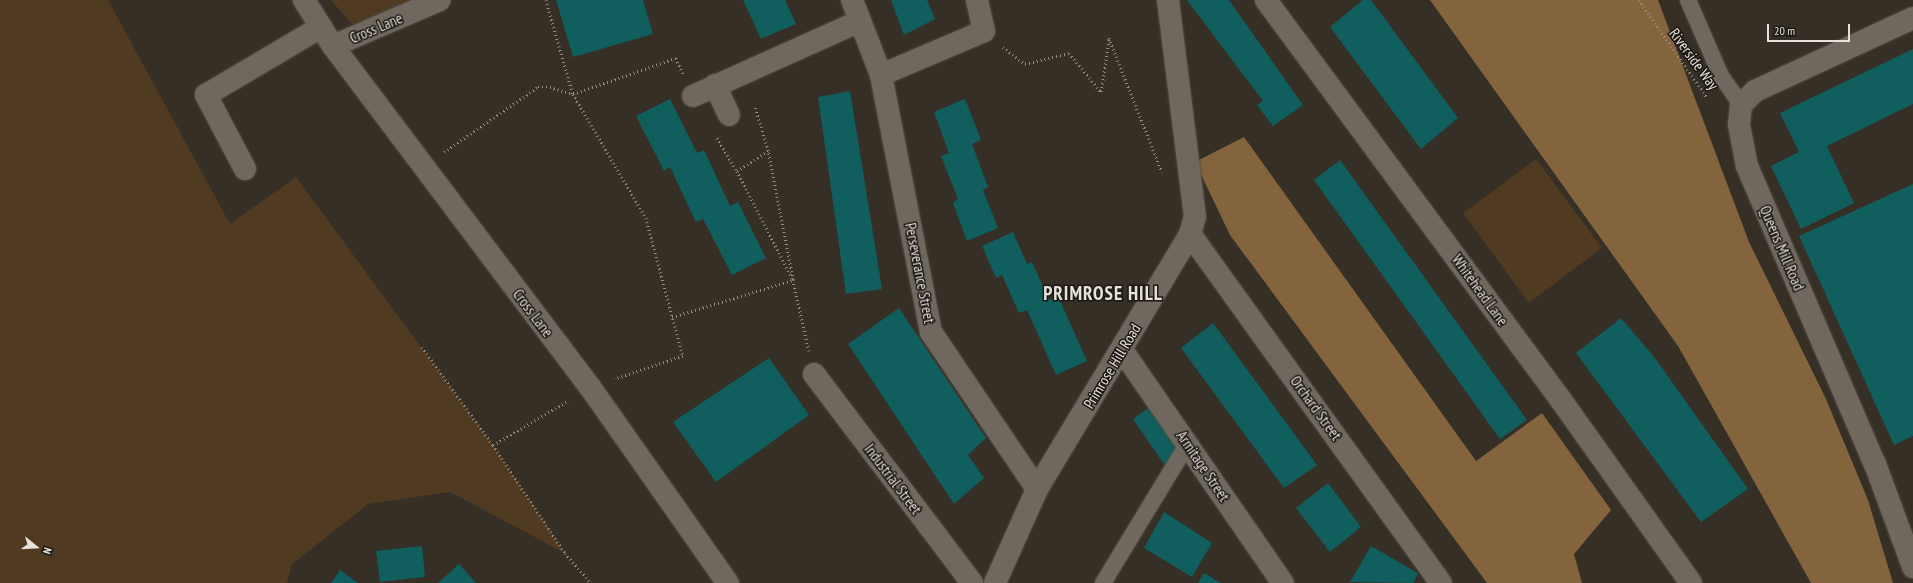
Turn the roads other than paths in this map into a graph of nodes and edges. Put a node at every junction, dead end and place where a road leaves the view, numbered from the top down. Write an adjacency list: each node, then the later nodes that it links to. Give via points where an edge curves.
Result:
1 (304, 0): 10 (street, Cross Lane)
2 (440, 0): 11 (street, Cross Lane)
3 (852, 0): 9 (street, Perseverance Street)
4 (978, 0): 12 (street, via 984,31)
5 (1168, 0): 18 (street, Primrose Hill Road, via 1196,216)
6 (1266, 0): 30 (street, Whitehead Lane, via 1561,400)
7 (1688, 0): 15 (lane)
8 (1913, 18): 15 (street, via 1755,91)
9 (860, 21): 12 (street, Perseverance Street); 13 (street)
10 (321, 27): 11 (street, Cross Lane); 17 (street, via 206,95)
11 (333, 46): 24 (street, Cross Lane, via 590,387)
12 (882, 75): 22 (street, Perseverance Street, via 931,332)
13 (715, 85): 14 (street); 16 (street)
14 (693, 96)
15 (1740, 115): 23 (street, Queens Mill Road, via 1747,166 1875,464)
16 (729, 116)
17 (245, 169)
18 (1190, 234): 19 (street, Primrose Hill Road); 29 (street, Orchard Street)
19 (1122, 350): 21 (street, Armitage Street); 22 (street, Primrose Hill Road)
20 (814, 374): 25 (street, Industrial Street)
21 (1188, 443): 27 (lane); 28 (street, Armitage Street)
22 (1037, 489): 26 (street, Primrose Hill Road)
23 (1913, 567)
24 (728, 583)
25 (972, 583)
26 (995, 583)
27 (1103, 583)
28 (1283, 583)
29 (1441, 583)
30 (1691, 583)

